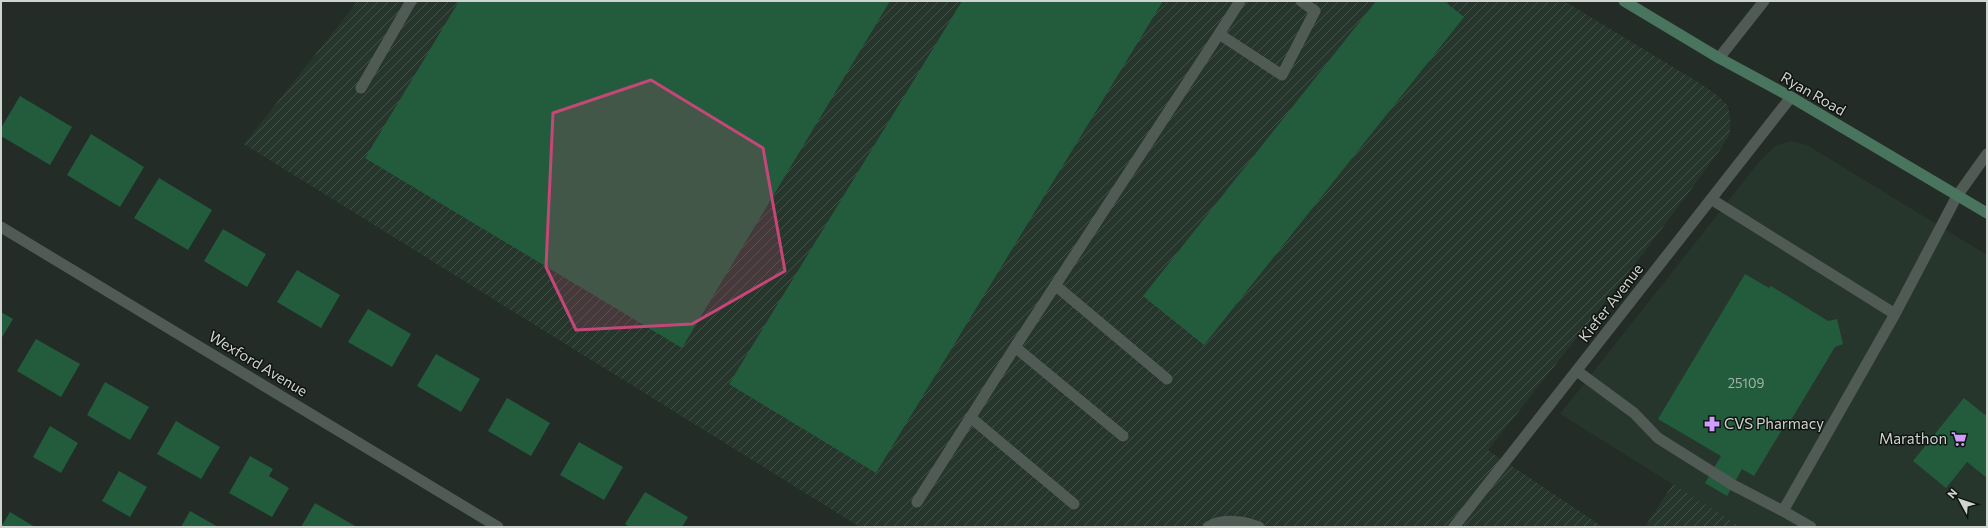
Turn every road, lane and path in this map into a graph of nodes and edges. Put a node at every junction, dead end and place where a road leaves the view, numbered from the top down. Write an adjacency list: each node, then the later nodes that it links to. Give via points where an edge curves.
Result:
1 (411, 1): 8 (street)
2 (1240, 1): 6 (street)
3 (1301, 1): 6 (street, via 1315,11 1282,75)
4 (1624, 1): 7 (main road, Ryan Road)
5 (1764, 1): 7 (street)
6 (1219, 34): 15 (street)
7 (1719, 58): 9 (main road, Ryan Road)
8 (361, 88)
9 (1792, 97): 11 (main road, Ryan Road); 12 (street, Kiefer Avenue)
10 (1987, 154): 11 (street)
11 (1957, 196): 13 (main road, Ryan Road); 16 (street)
12 (1711, 199): 16 (street); 18 (street, Kiefer Avenue)
13 (1987, 213)
14 (1, 227): 25 (street, Wexford Avenue)
15 (1056, 285): 17 (street); 19 (street)
16 (1895, 314): 24 (street)
17 (1015, 348): 20 (street); 21 (street)
18 (1577, 371): 24 (street, via 1634,413 1658,438 1733,485); 28 (street, Kiefer Avenue)
19 (1167, 379)
20 (970, 418): 22 (street); 23 (street)
21 (1123, 436)
22 (917, 502)
23 (1074, 504)
24 (1783, 511): 29 (street)
25 (498, 527)
26 (1208, 527): 27 (street, via 1215,522 1248,522)
27 (1259, 527)
28 (1454, 527)
29 (1812, 527)

